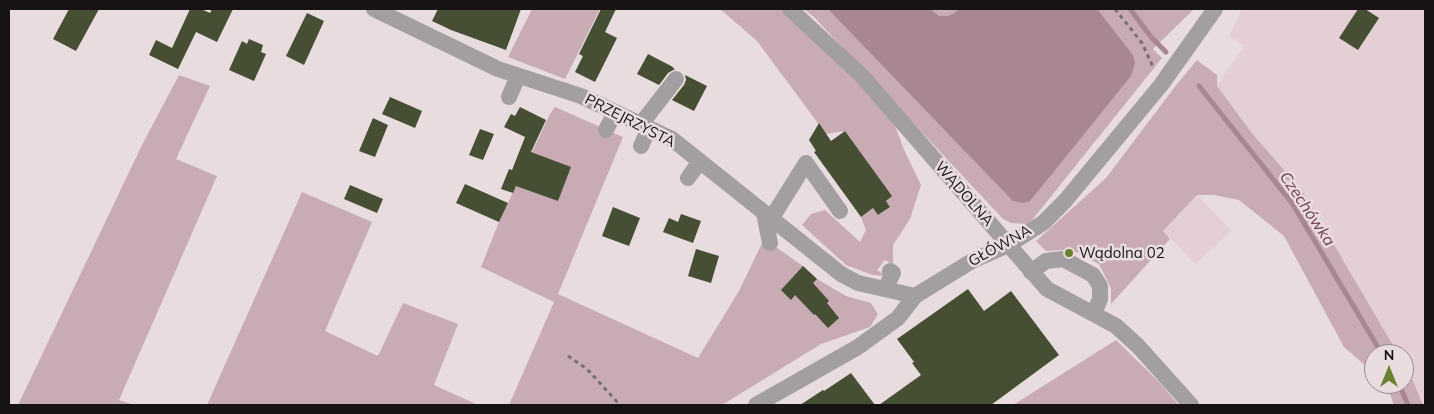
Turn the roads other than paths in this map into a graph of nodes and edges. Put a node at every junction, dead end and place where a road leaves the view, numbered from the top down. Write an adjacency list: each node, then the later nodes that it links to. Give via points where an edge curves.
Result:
1 (374, 9): 4 (street, PRZEJRZYSTA)
2 (790, 9): 16 (street, WĄDOLNA, via 862,76)
3 (1215, 9): 16 (street, GŁÓWNA, via 1161,85 1065,201 1043,223)
4 (518, 76): 6 (street); 7 (street, PRZEJRZYSTA, via 581,96)
5 (676, 79): 8 (street)
6 (509, 97)
7 (615, 112): 8 (street, PRZEJRZYSTA); 9 (street)
8 (645, 126): 10 (street); 11 (street, PRZEJRZYSTA, via 672,139)
9 (606, 130)
10 (641, 146)
11 (700, 161): 12 (street); 14 (street, PRZEJRZYSTA)
12 (688, 178)
13 (840, 211): 14 (street, via 806,163)
14 (768, 216): 15 (street); 19 (street, PRZEJRZYSTA, via 841,274 858,283)
15 (770, 243)
16 (1008, 245): 18 (street, WĄDOLNA); 20 (street, GŁÓWNA, via 972,261)
17 (890, 270): 19 (street, via 893,273)
18 (1031, 272): 21 (street, WĄDOLNA, via 1046,288); 21 (street, via 1046,261 1063,260 1093,275 1100,286 1100,299)
19 (885, 289): 20 (street, PRZEJRZYSTA)
20 (915, 296): 22 (street, GŁÓWNA, via 898,318 858,347)
21 (1094, 313): 23 (street, WĄDOLNA, via 1116,326 1138,346)
22 (756, 405)
23 (1191, 405)

